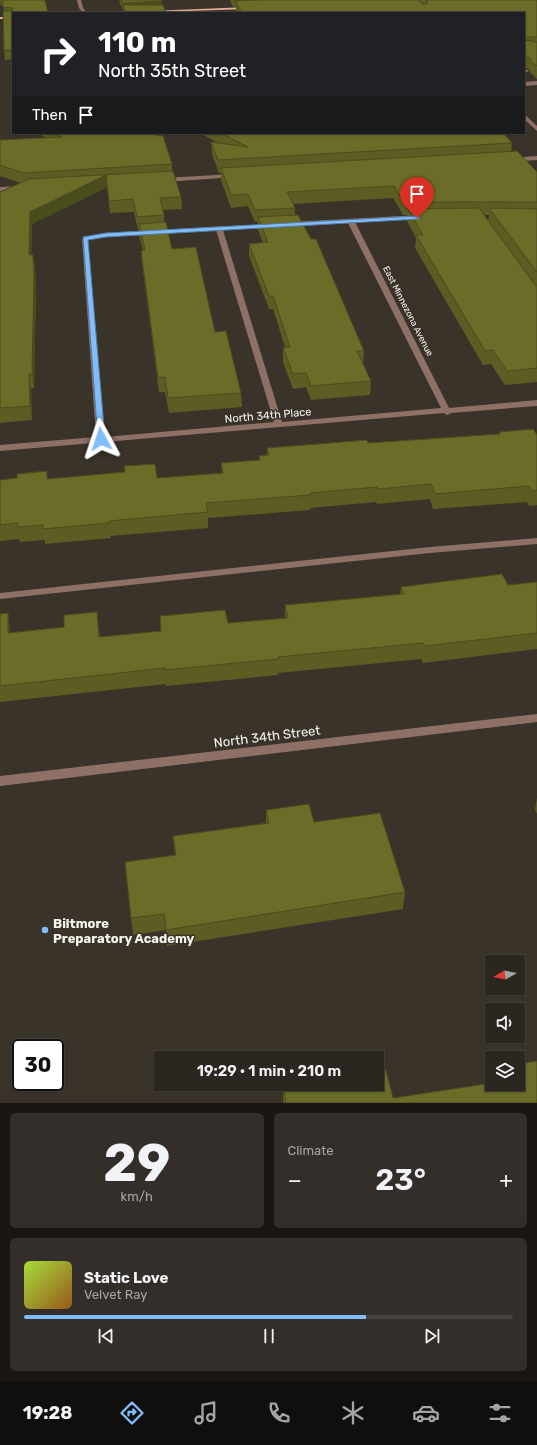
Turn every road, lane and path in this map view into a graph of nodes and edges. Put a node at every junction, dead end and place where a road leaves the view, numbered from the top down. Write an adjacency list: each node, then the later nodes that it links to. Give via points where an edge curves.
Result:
1 (78, 0): 4 (street)
2 (254, 8): 3 (main road)
3 (207, 11): 5 (main road)
4 (84, 12)
5 (166, 12)
6 (0, 18): 7 (main road)
7 (12, 18)
8 (537, 83): 9 (street)
9 (525, 84)
10 (525, 117): 11 (street)
11 (537, 129)
12 (537, 158): 13 (street)
13 (505, 160)
14 (245, 175): 15 (street)
15 (158, 180)
16 (24, 188): 17 (street)
17 (0, 189)
18 (430, 217): 19 (street)
19 (350, 220): 20 (street); 22 (street, East Minnezona Avenue)
20 (219, 228): 23 (street); 24 (street, via 106,235 85,239)
21 (537, 403): 22 (street, North 34th Place)
22 (447, 412): 23 (street, North 34th Place)
23 (279, 425): 24 (street, North 34th Place)
24 (101, 439): 25 (street, North 34th Place)
25 (0, 448)
26 (537, 541): 27 (street)
27 (0, 596)
28 (537, 718): 29 (street, North 34th Street)
29 (0, 781)

